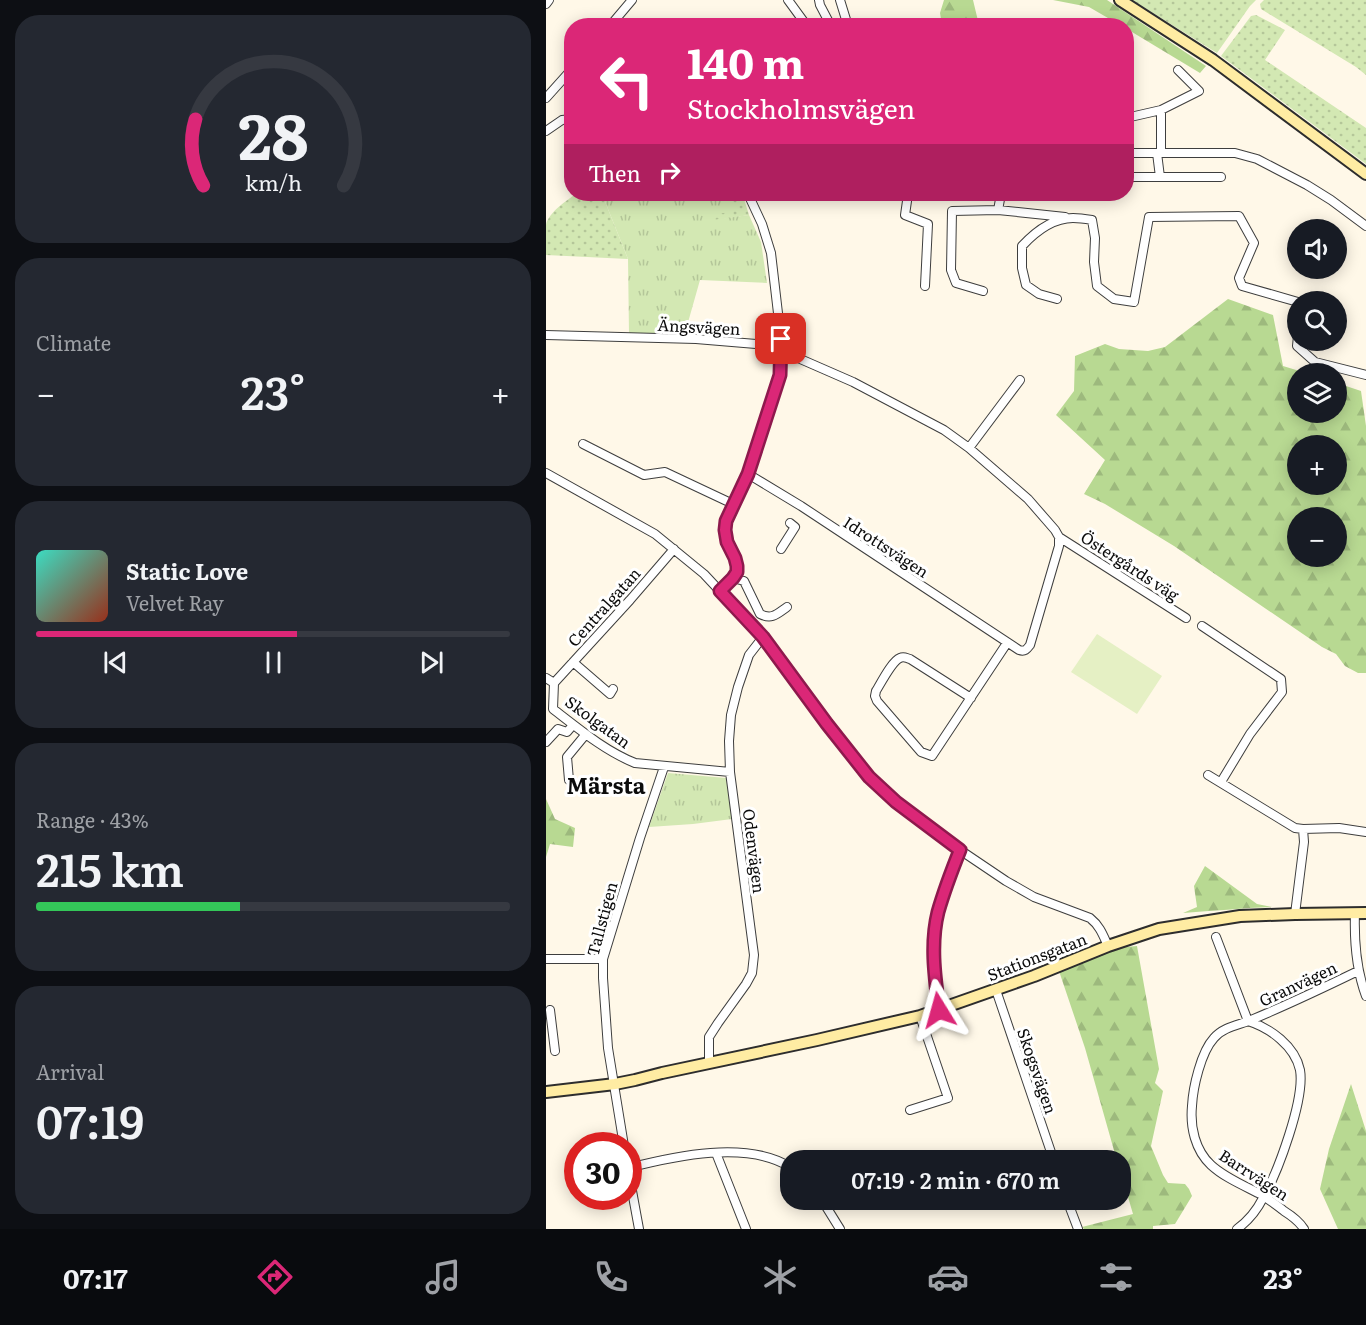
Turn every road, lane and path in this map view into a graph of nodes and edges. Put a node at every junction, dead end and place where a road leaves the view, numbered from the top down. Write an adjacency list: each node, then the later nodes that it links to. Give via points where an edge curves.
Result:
1 (549, 0): 7 (street)
2 (632, 0): 8 (street)
3 (788, 0): 9 (street)
4 (819, 0): 10 (street)
5 (840, 0): 11 (street)
6 (1120, 0): 21 (street, via 1213,60)
7 (546, 4)
8 (617, 18)
9 (801, 18)
10 (827, 18)
11 (846, 18)
12 (1178, 70): 15 (street, via 1199,92)
13 (564, 78): 14 (street)
14 (546, 98)
15 (1161, 110): 16 (street); 20 (street)
16 (1134, 116)
17 (564, 120): 18 (street)
18 (546, 131)
19 (1134, 153): 20 (street)
20 (1159, 153): 23 (street); 30 (street, via 1234,153 1257,159 1307,184)
21 (1366, 174)
22 (1134, 177): 23 (street)
23 (1160, 177): 24 (street)
24 (1221, 177)
25 (751, 201): 36 (street, via 771,254)
26 (907, 201): 31 (street, via 905,215 928,224)
27 (1000, 201): 28 (street)
28 (998, 210): 29 (street); 32 (street, via 952,211 951,270 956,283)
29 (1071, 217): 33 (street, via 1053,222 1022,246 1026,285 1039,294); 34 (street, via 1092,220 1097,286 1114,299 1134,302 1149,217 1239,216 1254,243 1239,278 1242,286)
30 (1366, 226)
31 (925, 286)
32 (983, 291)
33 (1057, 298)
34 (1287, 299)
35 (546, 335): 36 (street, Ängsvägen, via 696,339 756,344)
36 (782, 351): 41 (street, Ängsvägen, via 916,414); 43 (street, via 780,375)
37 (1303, 351): 38 (street, via 1315,362)
38 (1366, 375)
39 (1020, 380): 41 (street)
40 (583, 444): 44 (street, via 644,475 665,472)
41 (969, 448): 46 (street, Ängsvägen, via 1028,499)
42 (546, 473): 47 (street, via 655,534)
43 (748, 474): 44 (street); 55 (street, Idrottsvägen)
44 (733, 504): 49 (street, via 725,530 737,566)
45 (790, 523): 48 (street, via 795,527)
46 (1059, 537): 52 (street, Östergårds väg); 55 (street, via 1030,645 1023,651)
47 (674, 549): 50 (street); 56 (street, Centralgatan)
48 (781, 549)
49 (733, 578): 50 (street); 51 (street, via 744,581 760,614 768,618)
50 (720, 591): 54 (street)
51 (787, 607)
52 (1186, 618)
53 (1202, 626): 68 (street, via 1281,678 1282,692)
54 (763, 637): 65 (street, Odenvägen, via 749,655 731,715); 71 (street, via 869,777)
55 (1007, 643): 60 (street)
56 (573, 662): 58 (street, Centralgatan); 59 (street, via 610,693)
57 (546, 678): 58 (street, Skolgatan)
58 (554, 683): 61 (street, Skolgatan, via 553,709)
59 (613, 689)
60 (971, 698): 60 (street, via 932,756 921,752 875,696 894,663 904,657)
61 (573, 725): 62 (street, Skolgatan); 63 (street, via 567,732 558,729)
62 (586, 734): 64 (street, Skolgatan, via 622,758); 67 (street, via 567,757)
63 (546, 742)
64 (664, 767): 65 (street, Skolgatan); 77 (street, Tallstigen)
65 (730, 772): 86 (street, Odenvägen, via 754,955 752,974 709,1037)
66 (1208, 775): 68 (street)
67 (569, 780)
68 (1221, 782): 69 (street, via 1295,828)
69 (1303, 829): 70 (street); 73 (street)
70 (1366, 832)
71 (960, 850): 75 (street, via 1020,890 1090,918 1101,930); 82 (street, via 948,879 935,935)
72 (1360, 913): 73 (street, Stationsgatan); 78 (street, via 1354,942)
73 (1295, 914): 75 (street, Stationsgatan, via 1197,922 1159,929)
74 (1216, 938): 84 (street)
75 (1107, 946): 79 (street, Stationsgatan)
76 (546, 959): 77 (street)
77 (603, 959): 87 (street, Tallstigen, via 608,1048)
78 (1359, 970): 80 (street); 84 (street, Granvägen)
79 (996, 990): 82 (street, Stationsgatan); 91 (street, Skogsvägen)
80 (1366, 996)
81 (550, 1010): 85 (street)
82 (939, 1010): 83 (street, Stationsgatan)
83 (920, 1016): 86 (street, Stationsgatan); 89 (street, via 948,1098)
84 (1248, 1022): 95 (street, via 1273,1033 1287,1046 1299,1068 1299,1099); 95 (street, Barrvägen, via 1221,1032 1210,1043 1198,1072 1191,1116 1198,1148 1211,1166)
85 (555, 1050)
86 (709, 1063): 87 (street, Stationsgatan)
87 (615, 1084): 88 (street, Stationsgatan); 90 (street, Tallstigen)
88 (546, 1092)
89 (910, 1110)
90 (622, 1132)
91 (1050, 1150)
92 (716, 1153): 93 (street); 94 (street, via 685,1155); 100 (street)
93 (780, 1161)
94 (642, 1166)
95 (1264, 1197): 103 (street); 104 (street, Barrvägen)
96 (636, 1210): 99 (street)
97 (828, 1210): 101 (street)
98 (1071, 1210): 102 (street)
99 (639, 1229)
100 (746, 1229)
101 (840, 1229)
102 (1078, 1229)
103 (1237, 1229)
104 (1304, 1229)

